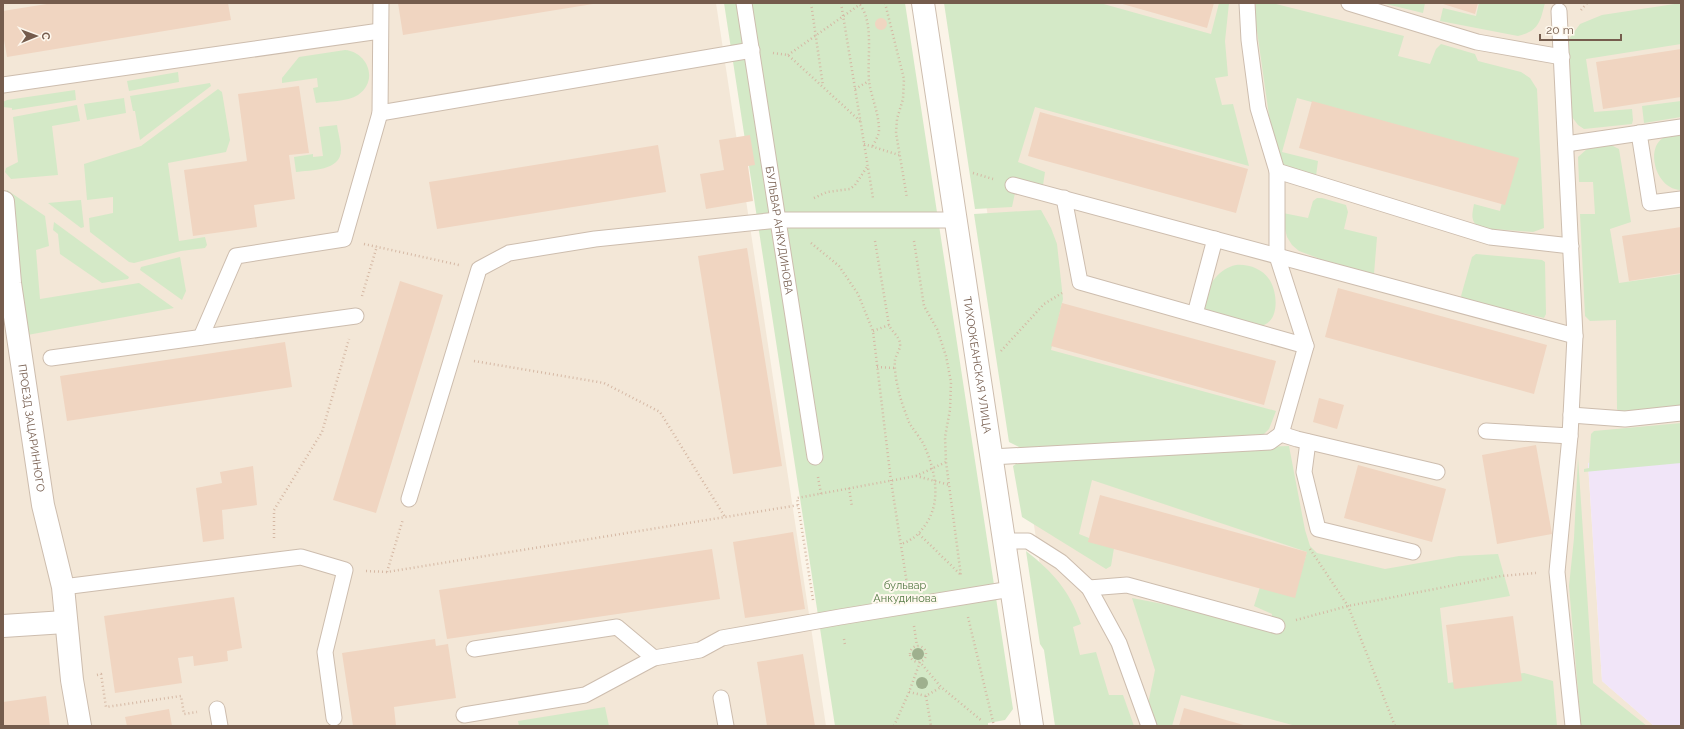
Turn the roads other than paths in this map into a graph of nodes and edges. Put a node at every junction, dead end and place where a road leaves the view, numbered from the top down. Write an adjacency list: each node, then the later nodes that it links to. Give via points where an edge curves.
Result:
1 (381, 3): 7 (lane)
2 (744, 3): 8 (lane, БУЛЬВАР АНКУДИНОВА)
3 (923, 3): 21 (street, ТИХООКЕАНСКАЯ УЛИЦА)
4 (1247, 3): 15 (lane, via 1258,108)
5 (1349, 3): 9 (lane, via 1477,42)
6 (1559, 12): 9 (lane)
7 (380, 31): 10 (lane); 11 (lane)
8 (752, 50): 11 (lane); 20 (lane, БУЛЬВАР АНКУДИНОВА)
9 (1562, 57): 14 (lane)
10 (3, 85)
11 (380, 113): 28 (lane, via 344,239 236,256)
12 (1681, 127): 13 (lane)
13 (1640, 133): 14 (lane); 18 (lane, via 1650,203)
14 (1566, 144): 23 (lane)
15 (1277, 171): 23 (lane, via 1490,238); 24 (lane)
16 (1013, 185): 17 (lane)
17 (1064, 198): 22 (lane); 25 (lane, via 1080,282)
18 (1681, 199)
19 (3, 202): 43 (street, ПРОЕЗД ЗАЦАРИННОГО, via 10,283 43,505)
20 (778, 220): 21 (lane); 37 (lane, БУЛЬВАР АНКУДИНОВА); 40 (lane, via 571,243 509,253 479,269)
21 (956, 220): 38 (street, ТИХООКЕАНСКАЯ УЛИЦА)
22 (1215, 239): 24 (lane); 25 (lane)
23 (1571, 246): 27 (lane)
24 (1277, 256): 27 (lane); 29 (lane)
25 (1195, 314): 29 (lane)
26 (356, 316): 28 (lane)
27 (1575, 336): 32 (lane)
28 (201, 337): 30 (lane)
29 (1306, 346): 34 (lane)
30 (51, 358)
31 (1681, 413): 32 (lane, via 1625,419)
32 (1571, 415): 35 (lane)
33 (1486, 431): 35 (lane)
34 (1281, 434): 36 (lane); 38 (lane, via 1270,442)
35 (1570, 436): 60 (lane, via 1557,572)
36 (1308, 442): 39 (lane); 42 (lane, via 1304,472 1318,529)
37 (815, 457)
38 (991, 457): 41 (street, ТИХООКЕАНСКАЯ УЛИЦА)
39 (1437, 472)
40 (409, 499)
41 (1004, 541): 44 (lane, via 1028,541 1061,562); 45 (street, ТИХООКЕАНСКАЯ УЛИЦА)
42 (1413, 552)
43 (63, 588): 46 (street, ПРОЕЗД ЗАЦАРИННОГО); 54 (lane, via 301,557 346,570 325,652)
44 (1089, 588): 48 (lane, via 1127,586); 59 (lane, via 1119,643)
45 (1011, 589): 50 (lane, via 722,638 700,650); 58 (street, ТИХООКЕАНСКАЯ УЛИЦА)
46 (65, 622): 47 (street); 55 (street, ПРОЕЗД ЗАЦАРИННОГО)
47 (3, 626)
48 (1277, 626)
49 (474, 649): 50 (lane, via 617,628)
50 (654, 658): 53 (lane, via 586,695)
51 (721, 698): 57 (lane)
52 (217, 709): 56 (lane)
53 (464, 715)
54 (334, 718)
55 (80, 726)
56 (220, 726)
57 (726, 726)
58 (1032, 726)
59 (1149, 726)
60 (1573, 726)

